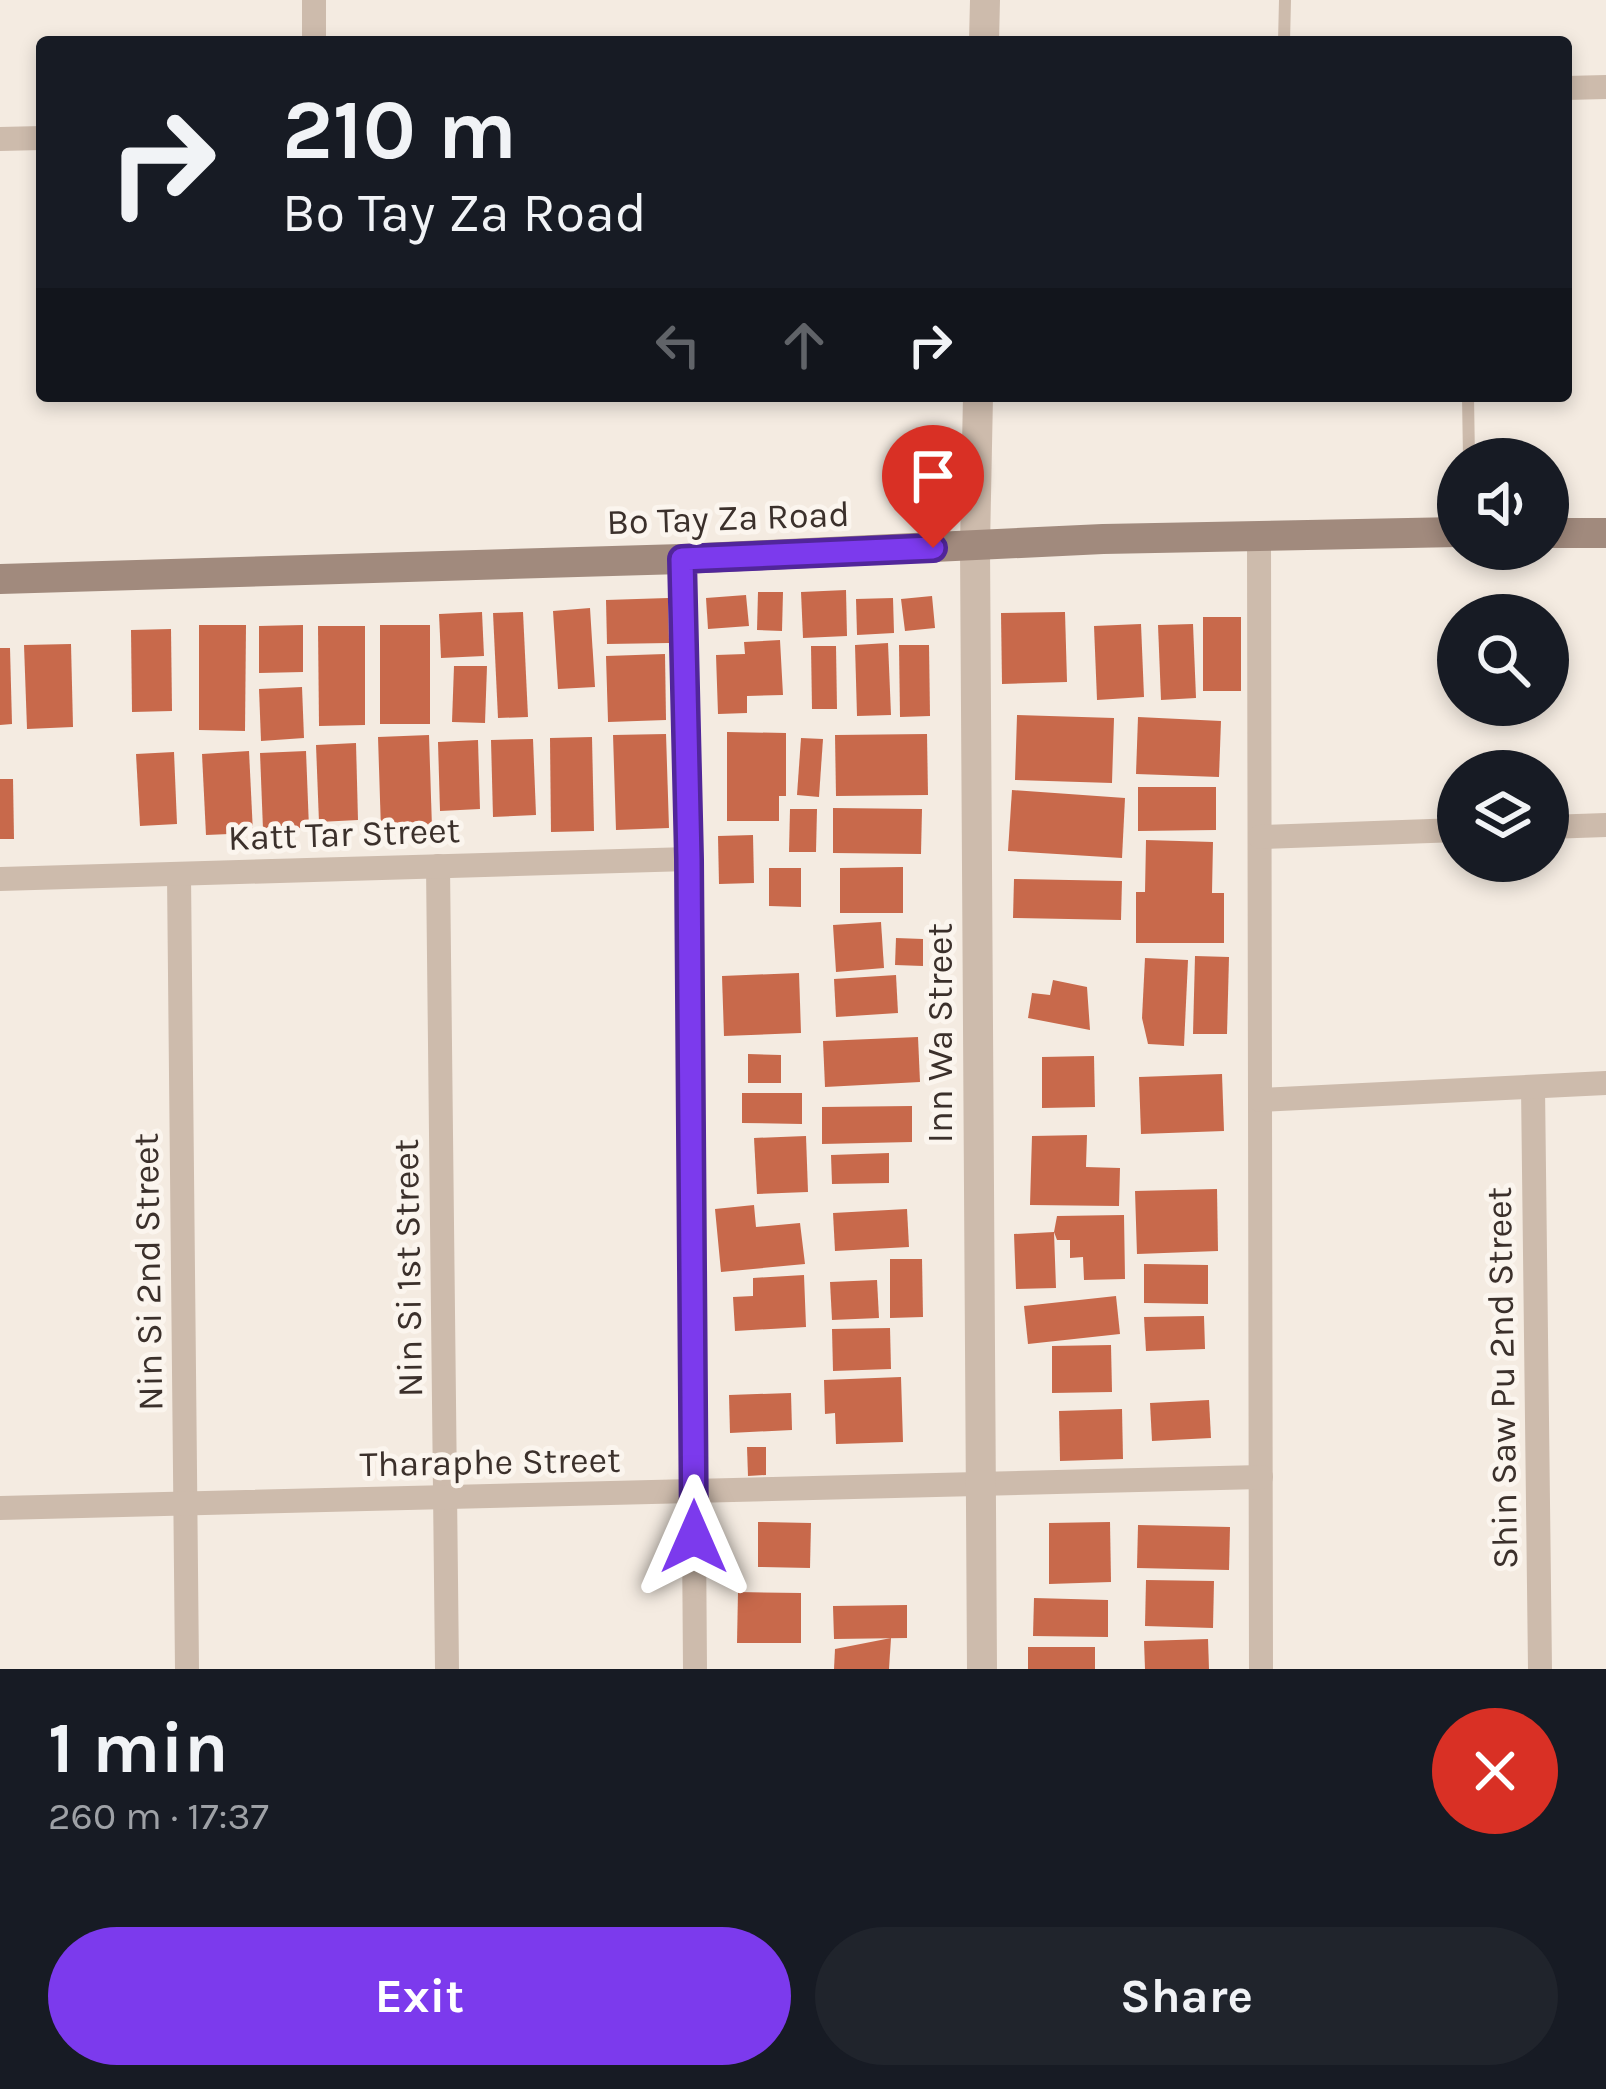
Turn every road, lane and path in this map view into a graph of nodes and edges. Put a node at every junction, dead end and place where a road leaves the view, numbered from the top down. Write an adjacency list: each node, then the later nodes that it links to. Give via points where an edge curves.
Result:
1 (314, 0): 4 (street)
2 (985, 0): 5 (street)
3 (1285, 0): 6 (lane)
4 (314, 36)
5 (984, 36)
6 (1284, 36)
7 (1606, 87): 8 (street)
8 (1572, 88)
9 (36, 138): 10 (street)
10 (0, 139)
11 (978, 402): 18 (street, Inn Wa Street)
12 (1468, 402): 13 (lane)
13 (1469, 438)
14 (1437, 533): 17 (main road, Bo Tay Za Road)
15 (1569, 533): 16 (main road)
16 (1606, 533)
17 (1259, 539): 18 (main road, Bo Tay Za Road); 24 (street)
18 (975, 546): 19 (main road, Bo Tay Za Road); 33 (street, Inn Wa Street)
19 (682, 559): 20 (main road, Bo Tay Za Road); 25 (street)
20 (0, 579)
21 (1606, 825): 22 (street)
22 (1569, 826)
23 (1437, 831): 24 (street)
24 (1260, 837): 31 (street)
25 (689, 859): 26 (street, Katt Tar Street); 34 (street)
26 (438, 866): 27 (street, Katt Tar Street); 35 (street, Nin Si 1st Street)
27 (179, 874): 28 (street, Katt Tar Street); 36 (street, Nin Si 2nd Street)
28 (0, 879)
29 (1606, 1083): 30 (street)
30 (1533, 1087): 31 (street); 43 (street, Shin Saw Pu 2nd Street)
31 (1260, 1100): 32 (street)
32 (1261, 1477): 33 (street, Tharaphe Street); 42 (street)
33 (981, 1485): 34 (street, Tharaphe Street); 41 (street, Inn Wa Street)
34 (694, 1492): 35 (street, Tharaphe Street); 40 (street)
35 (446, 1498): 36 (street, Tharaphe Street); 39 (street, Nin Si 1st Street)
36 (185, 1503): 37 (street, Tharaphe Street); 38 (street, Nin Si 2nd Street)
37 (0, 1508)
38 (187, 1669)
39 (447, 1669)
40 (695, 1669)
41 (982, 1669)
42 (1261, 1669)
43 (1540, 1669)

